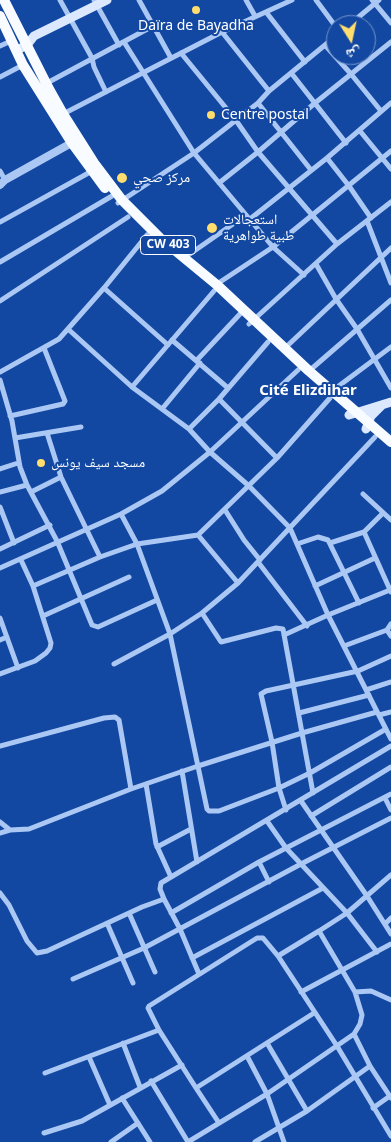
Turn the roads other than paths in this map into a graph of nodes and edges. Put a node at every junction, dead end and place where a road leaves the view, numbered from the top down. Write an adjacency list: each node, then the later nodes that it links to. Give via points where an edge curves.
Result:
1 (5, 0): 19 (main road, CW 403)
2 (60, 0): 15 (street)
3 (107, 0): 9 (main road)
4 (140, 0): 17 (street)
5 (246, 0): 14 (street)
6 (292, 0): 10 (street)
7 (316, 0): 11 (street)
8 (375, 1): 12 (street); 16 (street)
9 (95, 2): 15 (main road); 21 (street)
10 (266, 12): 14 (street); 28 (street)
11 (327, 15)
12 (360, 15)
13 (0, 16): 24 (main road, CW 403)
14 (254, 16): 18 (street)
15 (70, 18): 19 (main road); 26 (street)
16 (391, 23)
17 (153, 26): 21 (street); 27 (street)
18 (222, 32): 25 (street); 35 (street)
19 (24, 40): 24 (main road); 34 (main road, CW 403)
20 (391, 42): 32 (street)
21 (121, 44): 26 (street); 30 (street)
22 (325, 45): 28 (street); 32 (street)
23 (0, 46): 24 (street)
24 (14, 46): 29 (main road, CW 403)
25 (182, 53): 27 (street); 42 (street)
26 (92, 58): 34 (street); 36 (street)
27 (171, 58): 30 (street)
28 (305, 62): 31 (street)
29 (23, 64): 33 (street); 45 (main road, CW 403)
30 (143, 74): 36 (street); 49 (street)
31 (292, 74): 35 (street); 38 (street)
32 (351, 74): 38 (street); 40 (street)
33 (0, 77)
34 (46, 83): 41 (main road, CW 403)
35 (269, 91): 37 (street)
36 (106, 92): 41 (street)
37 (258, 103): 42 (street); 44 (street)
38 (315, 103): 44 (street); 46 (street)
39 (391, 103): 40 (street)
40 (381, 111): 43 (street)
41 (63, 114): 45 (main road, CW 403)
42 (235, 119): 48 (street); 49 (street)
43 (360, 130): 46 (street); 51 (street)
44 (281, 131): 48 (street); 53 (street)
45 (75, 141): 55 (main road, CW 403); 56 (street); 60 (main road, CW 403)
46 (346, 143): 50 (street)
47 (391, 150): 51 (street)
48 (258, 152): 57 (street); 59 (street)
49 (194, 153): 57 (street); 60 (street)
50 (327, 158): 53 (street); 58 (street)
51 (382, 158): 52 (street); 58 (street)
52 (391, 169)
53 (311, 170): 59 (street)
54 (0, 171): 56 (street)
55 (92, 171): 60 (main road, CW 403); 66 (street)
56 (2, 182)
57 (219, 183): 64 (street)
58 (349, 186): 62 (street); 65 (street)
59 (289, 189): 62 (street); 64 (street)
60 (117, 200): 63 (main road, CW 403); 72 (main road, CW 403); 73 (street)
61 (391, 202): 65 (street)
62 (312, 216): 68 (street); 69 (street)
63 (128, 217): 67 (main road, CW 403); 81 (street)
64 (248, 217): 69 (street); 72 (street)
65 (369, 219): 68 (street); 71 (street)
66 (0, 222)
67 (148, 235): 77 (street); 78 (main road, CW 403)
68 (336, 244): 74 (street)
69 (273, 247): 75 (street); 78 (street)
70 (391, 248): 71 (street)
71 (380, 257): 76 (street); 79 (street)
72 (184, 258): 78 (main road, CW 403)
73 (0, 262)
74 (316, 264): 75 (street); 79 (street)
75 (304, 275): 83 (street)
76 (391, 283)
77 (104, 288): 84 (street); 87 (street)
78 (215, 288): 82 (main road, CW 403); 83 (main road, CW 403); 87 (street)
79 (336, 299): 85 (street); 90 (street)
80 (391, 300): 85 (street)
81 (0, 301)
82 (240, 314): 83 (main road, CW 403); 92 (street)
83 (252, 321): 86 (main road, CW 403); 90 (main road, CW 403)
84 (68, 328): 89 (street); 96 (street)
85 (357, 329): 91 (street); 93 (street)
86 (268, 342): 93 (main road, CW 403); 97 (street)
87 (170, 343): 92 (street); 96 (street)
88 (391, 347): 91 (street)
89 (44, 348): 94 (street); 104 (street, via 65,401)
90 (284, 348): 93 (main road, CW 403)
91 (375, 359): 98 (street); 99 (street)
92 (198, 361): 97 (street); 102 (street)
93 (303, 370): 99 (main road, CW 403); 105 (street)
94 (0, 372)
95 (0, 383): 104 (street)
96 (132, 386): 102 (street)
97 (228, 388): 100 (street)
98 (391, 388)
99 (331, 394): 103 (main road, CW 403); 115 (street)
100 (219, 399): 105 (street); 108 (street)
101 (387, 403): 103 (main road); 106 (main road, via 372,416)
102 (162, 409): 108 (street)
103 (353, 413): 106 (main road, CW 403)
104 (10, 416): 111 (street)
105 (242, 422): 114 (street); 115 (street)
106 (367, 426): 110 (main road, CW 403); 112 (main road, CW 403)
107 (81, 427): 109 (street)
108 (189, 429): 114 (street)
109 (47, 433): 111 (street); 118 (street)
110 (375, 437): 113 (main road, CW 403); 131 (street)
111 (15, 438): 116 (street)
112 (391, 442)
113 (391, 450)
114 (210, 452): 120 (street); 127 (street, via 162,491)
115 (277, 458): 120 (street)
116 (18, 464): 117 (street); 119 (street)
117 (0, 469)
118 (61, 477): 122 (street); 130 (street)
119 (27, 485): 121 (street); 122 (street)
120 (249, 486): 125 (street); 131 (street)
121 (0, 492)
122 (31, 492): 129 (street)
123 (363, 494): 126 (street)
124 (0, 507): 135 (street)
125 (225, 510): 133 (street); 143 (street)
126 (383, 513): 128 (street); 132 (street)
127 (121, 514): 130 (street); 137 (street)
128 (391, 520)
129 (50, 525): 134 (street); 135 (street)
130 (86, 528): 134 (street); 140 (street)
131 (290, 528): 138 (street); 143 (street)
132 (364, 532): 136 (street); 141 (street)
133 (198, 535): 137 (street); 148 (street)
134 (57, 541): 142 (street); 145 (street)
135 (14, 543): 139 (street)
136 (330, 543): 138 (street, via 318,537); 146 (street)
137 (137, 544): 140 (street); 153 (street)
138 (297, 544): 150 (street)
139 (0, 549)
140 (100, 557): 145 (street)
141 (375, 558): 146 (street); 151 (street)
142 (21, 560): 144 (street); 149 (street)
143 (259, 561): 148 (street); 160 (street)
144 (0, 568)
145 (70, 570): 149 (street); 152 (street)
146 (344, 573): 150 (street); 154 (street)
147 (128, 577): 152 (street)
148 (238, 583): 155 (street)
149 (33, 586): 157 (street)
150 (315, 586): 156 (street)
151 (390, 591): 154 (street)
152 (81, 599): 153 (street, via 95,626); 157 (street)
153 (158, 600): 162 (street)
154 (360, 602): 156 (street)
155 (202, 613): 162 (street); 163 (street, via 221,642 279,627)
156 (328, 615): 160 (street); 167 (street)
157 (43, 616): 170 (street, via 50,648 35,661)
158 (0, 618): 165 (street)
159 (391, 624): 161 (street)
160 (307, 626): 163 (street)
161 (387, 630): 164 (street); 167 (street)
162 (170, 634): 169 (street); 185 (street)
163 (284, 635): 174 (street)
164 (391, 636)
165 (7, 637): 166 (street); 170 (street)
166 (0, 640)
167 (344, 646): 171 (street)
168 (391, 656): 171 (street)
169 (114, 664)
170 (18, 668): 172 (street)
171 (358, 671): 174 (street); 175 (street)
172 (0, 674)
173 (391, 682): 175 (street)
174 (294, 685): 177 (street); 182 (street, via 261,694)
175 (367, 692): 177 (street); 178 (street)
176 (391, 712): 178 (street)
177 (299, 713): 180 (street)
178 (378, 713): 179 (street); 180 (street)
179 (386, 729): 181 (street); 188 (street)
180 (302, 733): 182 (street); 188 (street)
181 (391, 739)
182 (272, 742): 185 (street); 190 (street)
183 (0, 746): 191 (street, via 115,717 119,720)
184 (391, 746): 192 (street)
185 (198, 766): 187 (street); 190 (street, via 207,809 212,812)
186 (391, 767): 198 (street)
187 (182, 772): 189 (street); 202 (street)
188 (310, 773): 190 (street); 192 (street)
189 (146, 784): 191 (street); 206 (street)
190 (279, 788): 196 (street)
191 (131, 789): 204 (street, via 29,830)
192 (313, 793): 195 (street)
193 (391, 794): 194 (street)
194 (385, 798): 197 (street); 203 (street)
195 (301, 800): 196 (street); 198 (street)
196 (286, 810): 200 (street)
197 (391, 810)
198 (311, 816): 203 (street)
199 (391, 818): 208 (street)
200 (267, 821): 207 (street); 209 (street)
201 (0, 822): 204 (street)
202 (192, 829): 206 (street); 209 (street)
203 (320, 829): 207 (street); 208 (street)
204 (10, 830): 205 (street)
205 (0, 833)
206 (157, 847): 213 (street)
207 (286, 848): 210 (street); 211 (street)
208 (332, 848): 211 (street); 217 (street)
209 (197, 862): 213 (street)
210 (259, 862): 214 (street); 220 (street)
211 (301, 864): 214 (street); 215 (street)
212 (391, 875): 217 (street)
213 (171, 877): 218 (street, via 160,884)
214 (269, 882): 225 (street)
215 (323, 888): 221 (street); 233 (street)
216 (0, 894): 223 (street, via 37,953)
217 (367, 896): 221 (street); 224 (street)
218 (164, 899): 219 (street); 220 (street)
219 (129, 913): 223 (street); 229 (street)
220 (171, 913): 225 (street)
221 (347, 913): 226 (street); 230 (street)
222 (391, 918): 224 (street)
223 (107, 923): 232 (street)
224 (384, 924): 227 (street)
225 (180, 930): 229 (street); 233 (street)
226 (319, 931): 231 (street); 234 (street)
227 (391, 934)
228 (391, 944): 230 (street)
229 (144, 948): 232 (street); 235 (street)
230 (377, 952): 234 (street)
231 (278, 956): 236 (street, via 266,940 257,938); 239 (street)
232 (122, 958): 237 (street); 238 (street)
233 (192, 958): 236 (street)
234 (343, 970): 239 (street); 240 (street)
235 (155, 972)
236 (199, 974): 243 (street, via 150,1006 150,1014)
237 (73, 979)
238 (133, 983)
239 (301, 992): 242 (street)
240 (356, 992): 241 (street, via 376,992); 244 (street, via 362,1015)
241 (391, 1000)
242 (314, 1013): 245 (street); 247 (street)
243 (159, 1030): 246 (street); 250 (street)
244 (354, 1034): 247 (street); 251 (street)
245 (267, 1042): 248 (street); 253 (street)
246 (123, 1043): 249 (street); 256 (street)
247 (337, 1046): 253 (street); 254 (street)
248 (247, 1056): 257 (street); 258 (street)
249 (89, 1057): 252 (street); 261 (street)
250 (182, 1065): 255 (street); 257 (street)
251 (370, 1066): 254 (street); 259 (street)
252 (46, 1073)
253 (290, 1078): 258 (street); 263 (street)
254 (355, 1078): 262 (street); 263 (street)
255 (151, 1081): 256 (street); 271 (street)
256 (140, 1087): 260 (street)
257 (196, 1088): 265 (street)
258 (267, 1094): 265 (street); 266 (street)
259 (391, 1097): 262 (street)
260 (122, 1098): 261 (street); 264 (street)
261 (110, 1105): 267 (street, via 82,1121)
262 (374, 1108): 268 (street)
263 (307, 1111): 266 (street)
264 (138, 1123): 269 (street); 270 (street)
265 (219, 1123): 271 (street)
266 (280, 1128): 272 (street); 273 (street)
267 (44, 1133)
268 (391, 1136)
269 (110, 1142)
270 (150, 1142)
271 (188, 1142)
272 (255, 1142)
273 (284, 1142)

